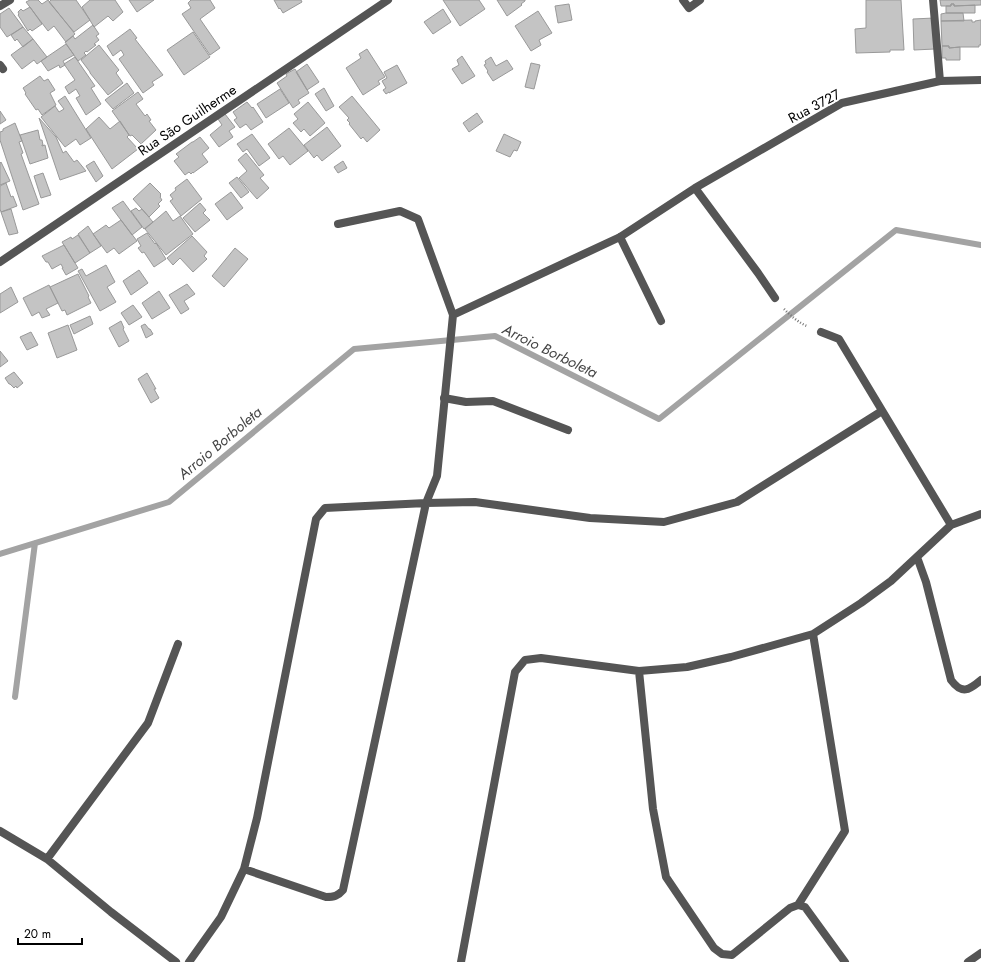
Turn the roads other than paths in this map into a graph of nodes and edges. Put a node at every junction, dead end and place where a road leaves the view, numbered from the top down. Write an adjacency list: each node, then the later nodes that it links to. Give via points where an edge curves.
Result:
1 (10, 0): 6 (street)
2 (388, 0): 12 (street, Rua São Guilherme)
3 (683, 0): 4 (street, via 689,8)
4 (700, 0)
5 (933, 0): 8 (street)
6 (0, 6)
7 (981, 80): 8 (street, Rua 3727)
8 (940, 81): 9 (street, Rua 3727, via 842,103)
9 (695, 188): 11 (street, Rua 3727); 13 (street)
10 (338, 224): 14 (street, via 400,211 418,219)
11 (620, 237): 14 (street, Rua 3727); 15 (street)
12 (0, 262)
13 (775, 298)
14 (453, 315): 17 (street)
15 (661, 320)
16 (820, 332): 18 (street, via 838,339)
17 (444, 398): 19 (street, via 466,402 493,400); 20 (street, via 437,476)
18 (882, 411): 20 (street, via 737,502 664,522 590,518 475,502); 22 (street)
19 (568, 430)
20 (426, 503): 30 (street, via 325,508 316,518 257,818); 30 (street, via 343,890 339,895 326,897)
21 (981, 514): 22 (street)
22 (951, 525): 23 (street)
23 (917, 557): 24 (street, via 891,581); 27 (street, via 926,582 951,680 962,690 971,688)
24 (812, 634): 26 (street, via 687,667); 31 (street, via 846,831)
25 (178, 644): 29 (street, via 148,723)
26 (639, 671): 31 (street, via 653,809 666,877 705,935 722,954 732,955 790,908); 35 (street, via 541,658 525,660 515,672)
27 (981, 680)
28 (0, 831): 29 (street)
29 (47, 859): 33 (street)
30 (244, 869): 34 (street, via 221,917)
31 (798, 906): 36 (street, via 805,907)
32 (981, 953): 37 (street)
33 (176, 962)
34 (189, 962)
35 (461, 962)
36 (845, 962)
37 (968, 962)

